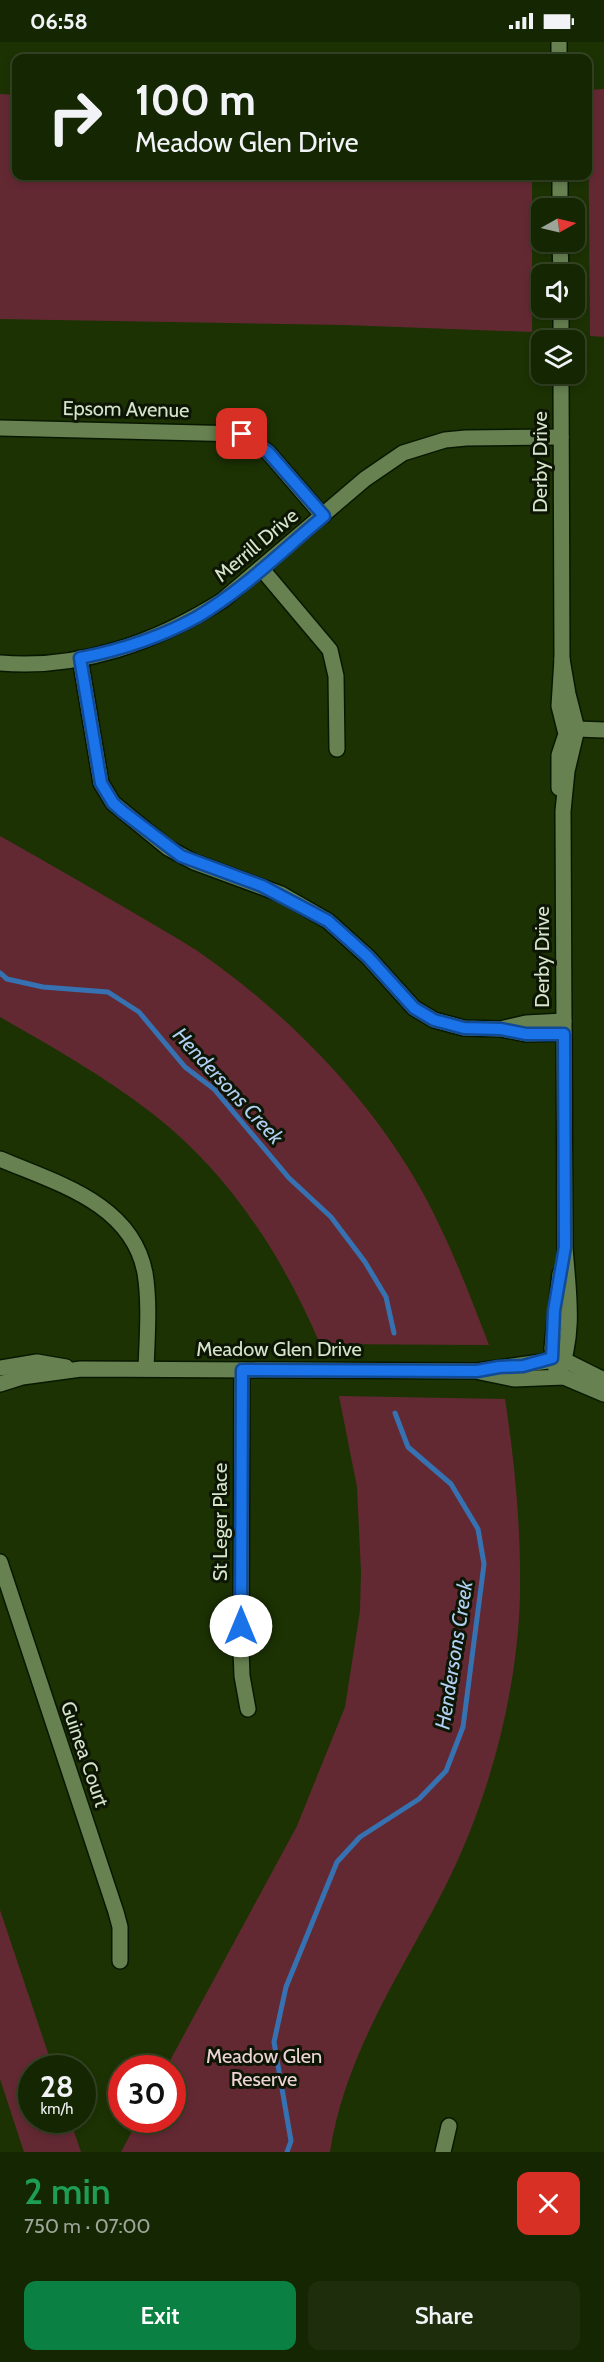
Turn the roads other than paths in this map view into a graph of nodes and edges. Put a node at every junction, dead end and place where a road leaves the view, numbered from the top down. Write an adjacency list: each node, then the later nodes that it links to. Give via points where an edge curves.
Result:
1 (560, 180): 2 (street)
2 (560, 198)
3 (561, 384): 5 (street, Derby Drive)
4 (0, 428): 6 (street, Epsom Avenue, via 242,434 268,452)
5 (561, 437): 6 (street, Merrill Drive, via 466,438 421,446 386,464); 11 (street, Derby Drive, via 562,659)
6 (324, 516): 7 (street, Merrill Drive)
7 (261, 568): 8 (street, Merrill Drive, via 223,600 181,625 142,642); 13 (street, via 330,650 336,676)
8 (80, 658): 9 (street, Merrill Drive); 14 (street, via 101,783 113,803 181,856 262,886 328,921 356,945 405,999 434,1020 464,1028 526,1034)
9 (0, 663)
10 (604, 730): 11 (street)
11 (573, 734): 12 (street); 14 (street, Derby Drive, via 563,811)
12 (604, 737)
13 (337, 749)
14 (564, 1027): 16 (street, Derby Drive, via 565,1247 554,1311)
15 (0, 1159): 19 (street, via 92,1200 129,1234 138,1251 147,1289)
16 (559, 1359): 21 (street, Meadow Glen Drive); 22 (street, Derby Drive); 23 (street)
17 (0, 1368): 18 (street, Meadow Glen Drive, via 37,1362)
18 (81, 1369): 19 (street, Meadow Glen Drive); 24 (street, Meadow Glen Drive)
19 (146, 1370): 20 (street, Meadow Glen Drive)
20 (242, 1370): 21 (street, Meadow Glen Drive); 27 (street, St Leger Place, via 241,1649)
21 (477, 1371): 22 (street, Meadow Glen Drive, via 513,1379)
22 (558, 1376): 25 (street, Meadow Glen Drive)
23 (604, 1380)
24 (0, 1384)
25 (604, 1394)
26 (0, 1562): 28 (street, Guinea Court, via 116,1912)
27 (248, 1709)
28 (120, 1961)
29 (449, 2126): 30 (street)
30 (443, 2152)

